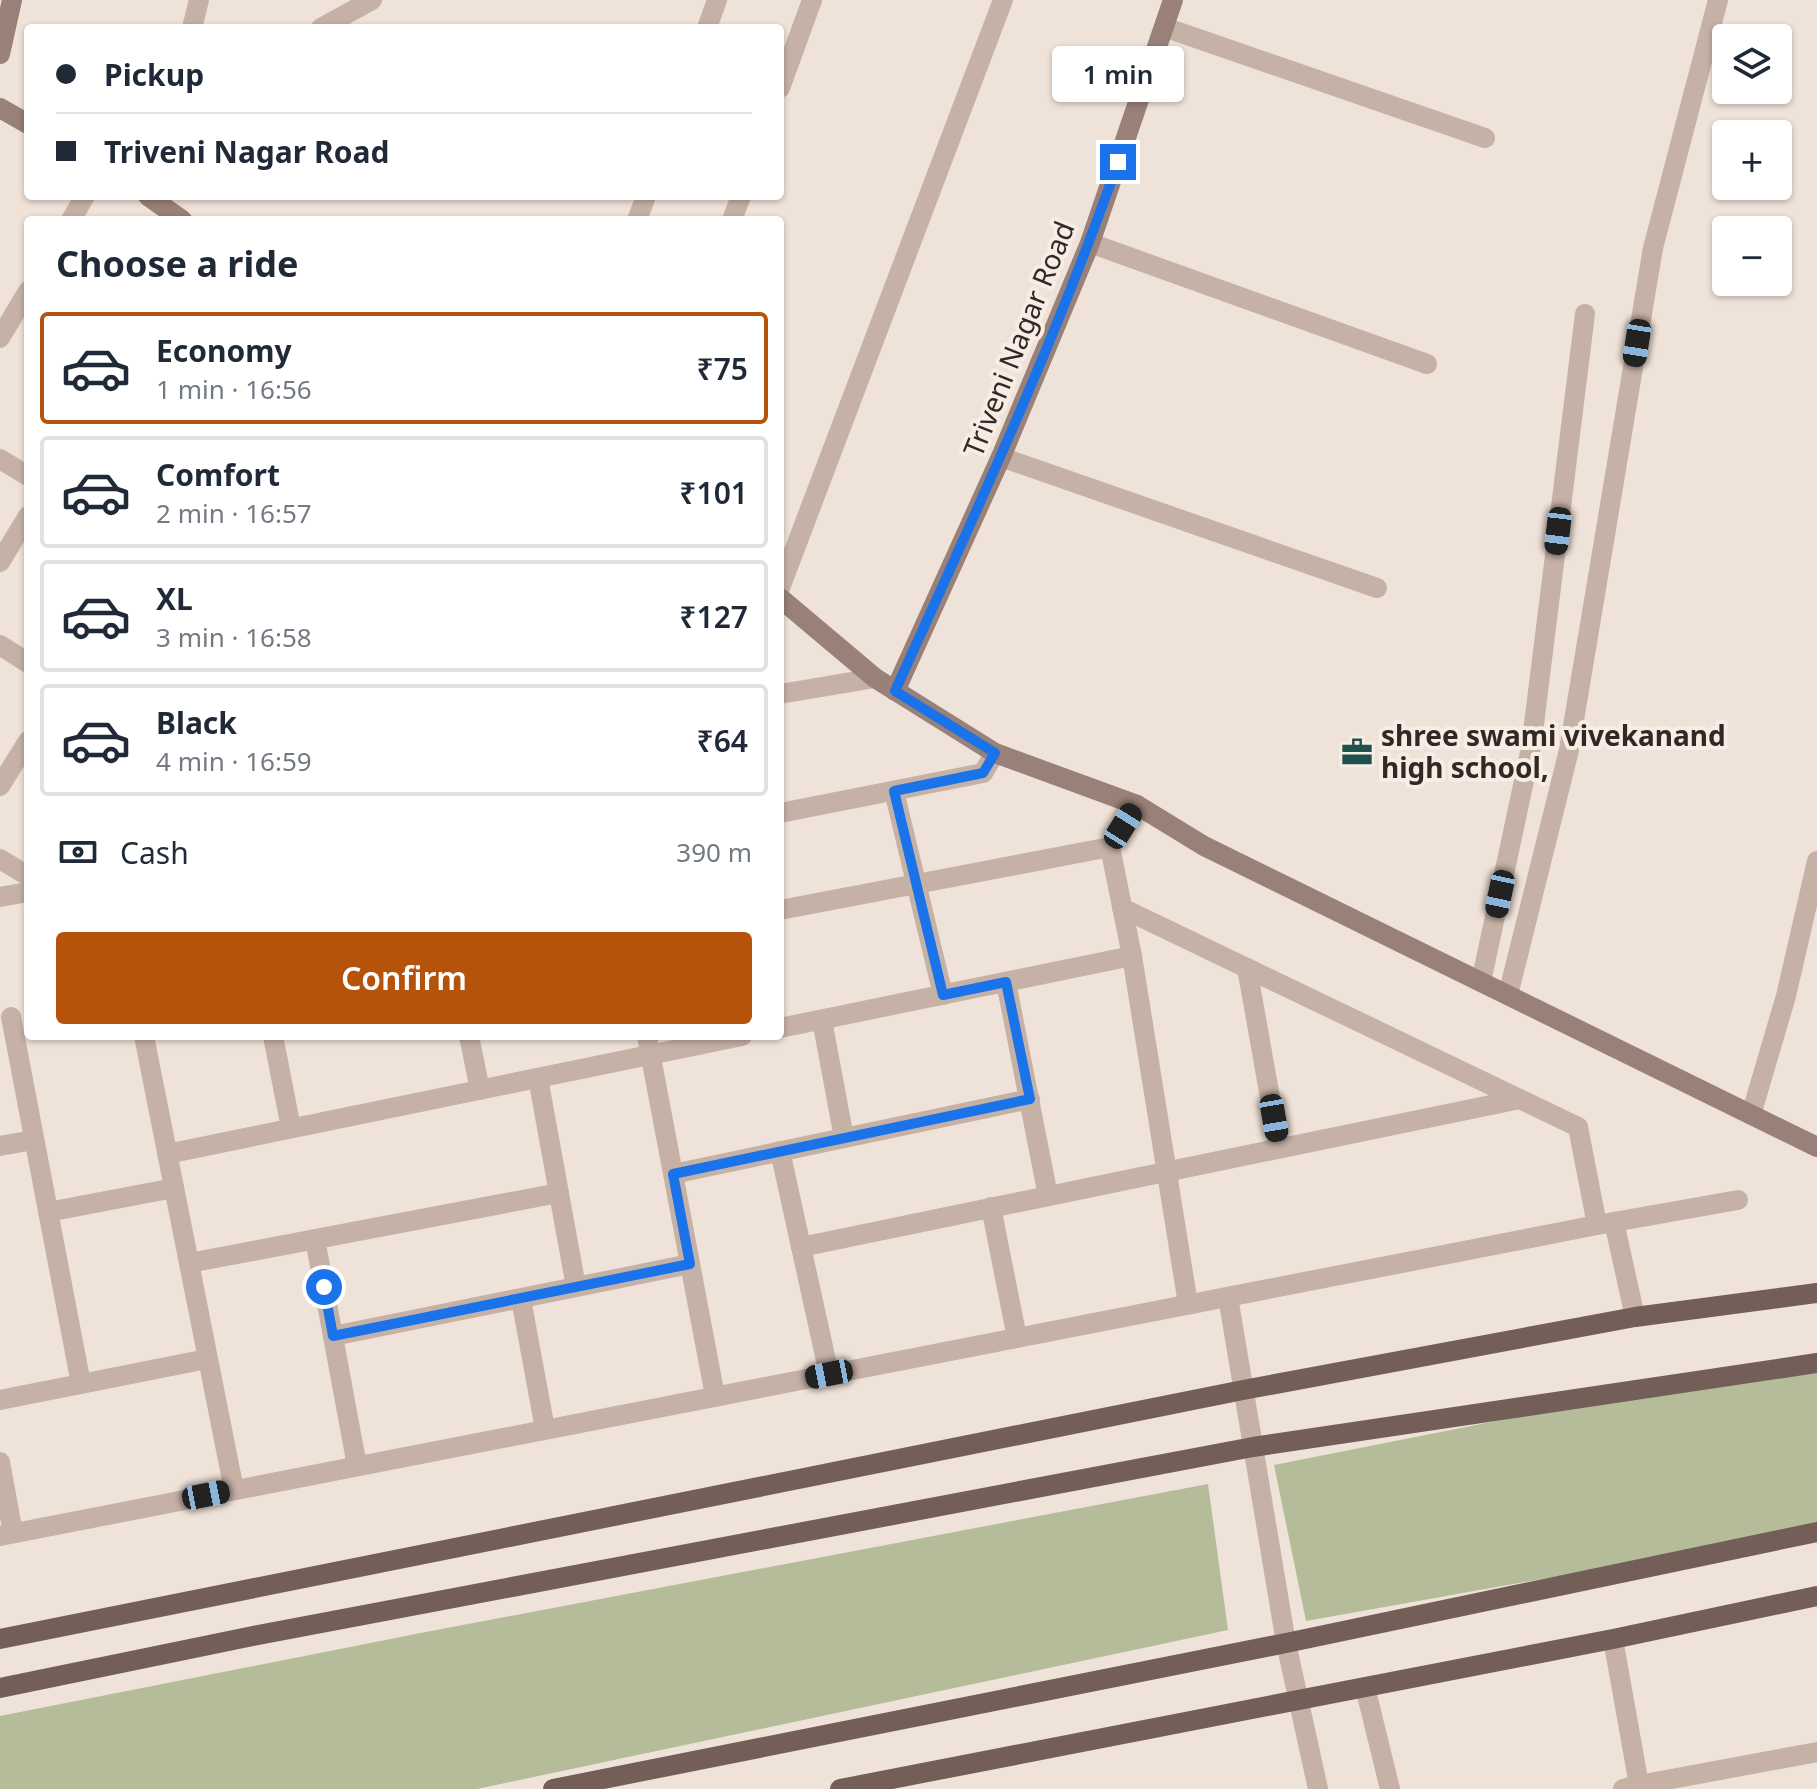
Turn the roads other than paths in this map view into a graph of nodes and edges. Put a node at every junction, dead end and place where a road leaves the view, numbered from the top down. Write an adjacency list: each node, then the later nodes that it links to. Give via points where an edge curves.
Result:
1 (12, 0): 13 (street)
2 (199, 0): 9 (street)
3 (372, 0): 10 (street)
4 (717, 0): 11 (street)
5 (812, 0): 14 (street)
6 (1003, 0): 30 (street)
7 (1173, 0): 12 (street, Triveni Nagar Road)
8 (1718, 0): 58 (street, via 1653,248 1569,750)
9 (193, 24)
10 (328, 24)
11 (708, 24)
12 (1164, 27): 17 (street); 20 (street, Triveni Nagar Road)
13 (0, 54)
14 (784, 77)
15 (0, 108): 16 (street)
16 (24, 122)
17 (1485, 138)
18 (154, 200): 19 (street)
19 (176, 216)
20 (1090, 243): 24 (street); 25 (street, Triveni Nagar Road)
21 (24, 298): 23 (street)
22 (1585, 314): 56 (street, via 1531,748)
23 (0, 338)
24 (1427, 364)
25 (1001, 457): 31 (street); 36 (street, Triveni Nagar Road)
26 (0, 459): 27 (street)
27 (24, 474)
28 (24, 523): 29 (street)
29 (0, 562)
30 (784, 577)
31 (1377, 588)
32 (784, 601): 35 (street)
33 (0, 645): 34 (street)
34 (24, 660)
35 (875, 678): 36 (street); 37 (street)
36 (895, 691): 39 (street)
37 (784, 692)
38 (24, 747): 40 (street)
39 (995, 753): 41 (street, via 983,773); 42 (street)
40 (0, 786)
41 (894, 791): 43 (street); 48 (street)
42 (1137, 805): 44 (street); 56 (street, via 1204,846)
43 (784, 812)
44 (1110, 847): 48 (street); 51 (street)
45 (0, 859): 47 (street)
46 (1817, 861): 71 (street)
47 (24, 874)
48 (917, 884): 52 (street); 57 (street)
49 (24, 893): 50 (street)
50 (0, 897)
51 (1122, 908): 53 (street); 54 (street)
52 (784, 909)
53 (1132, 956): 55 (street); 80 (street)
54 (1247, 968): 70 (street); 77 (street)
55 (1006, 982): 57 (street); 69 (street)
56 (1481, 982): 58 (street)
57 (943, 995): 60 (street)
58 (1508, 995): 71 (street)
59 (13, 1017): 74 (street)
60 (822, 1020): 61 (street); 73 (street)
61 (784, 1027)
62 (145, 1040): 79 (street)
63 (274, 1040): 72 (street)
64 (470, 1040): 68 (street)
65 (704, 1040): 66 (street)
66 (648, 1046): 67 (street); 81 (street)
67 (538, 1078): 68 (street); 83 (street)
68 (480, 1090): 72 (street)
69 (1030, 1099): 73 (street); 84 (street)
70 (1520, 1099): 77 (street); 88 (street, via 1578,1127)
71 (1751, 1115): 76 (street)
72 (291, 1128): 79 (street)
73 (844, 1138): 78 (street)
74 (34, 1140): 75 (street); 87 (street)
75 (0, 1146)
76 (1817, 1147)
77 (1279, 1148): 80 (street)
78 (780, 1151): 81 (street); 90 (street)
79 (167, 1154): 82 (street)
80 (1167, 1172): 84 (street); 97 (street)
81 (673, 1174): 92 (street)
82 (174, 1188): 87 (street); 91 (street)
83 (559, 1193): 89 (street); 93 (street)
84 (1048, 1196): 86 (street)
85 (1738, 1200): 88 (street)
86 (991, 1207): 90 (street); 100 (street)
87 (48, 1212): 104 (street)
88 (1606, 1224): 95 (street); 98 (street)
89 (315, 1239): 91 (street); 99 (street)
90 (801, 1247): 103 (street)
91 (189, 1263): 101 (street)
92 (690, 1264): 93 (street); 106 (street)
93 (576, 1287): 96 (street)
94 (1817, 1293): 98 (main road)
95 (1228, 1297): 97 (street); 105 (street)
96 (521, 1299): 99 (street); 108 (street)
97 (1188, 1304): 100 (street)
98 (1635, 1317): 105 (main road)
99 (333, 1336): 111 (street)
100 (1017, 1338): 103 (street)
101 (207, 1359): 104 (street); 112 (street)
102 (1817, 1363): 109 (main road)
103 (829, 1374): 106 (street)
104 (81, 1384): 107 (street)
105 (1243, 1390): 109 (street); 116 (main road)
106 (715, 1396): 108 (street)
107 (0, 1400)
108 (545, 1429): 111 (street)
109 (1253, 1447): 118 (street); 120 (main road)
110 (0, 1462): 114 (street)
111 (357, 1466): 112 (street)
112 (234, 1490): 114 (street)
113 (1817, 1532): 118 (main road)
114 (6, 1534)
115 (1817, 1596): 117 (main road)
116 (0, 1639)
117 (1613, 1639): 119 (main road); 123 (street)
118 (1286, 1643): 121 (street); 124 (main road)
119 (1365, 1687): 121 (main road); 127 (street)
120 (0, 1688)
121 (1298, 1700): 125 (main road); 126 (street)
122 (1817, 1752): 123 (street)
123 (1631, 1787)
124 (553, 1789)
125 (840, 1789)
126 (1318, 1789)
127 (1390, 1789)

